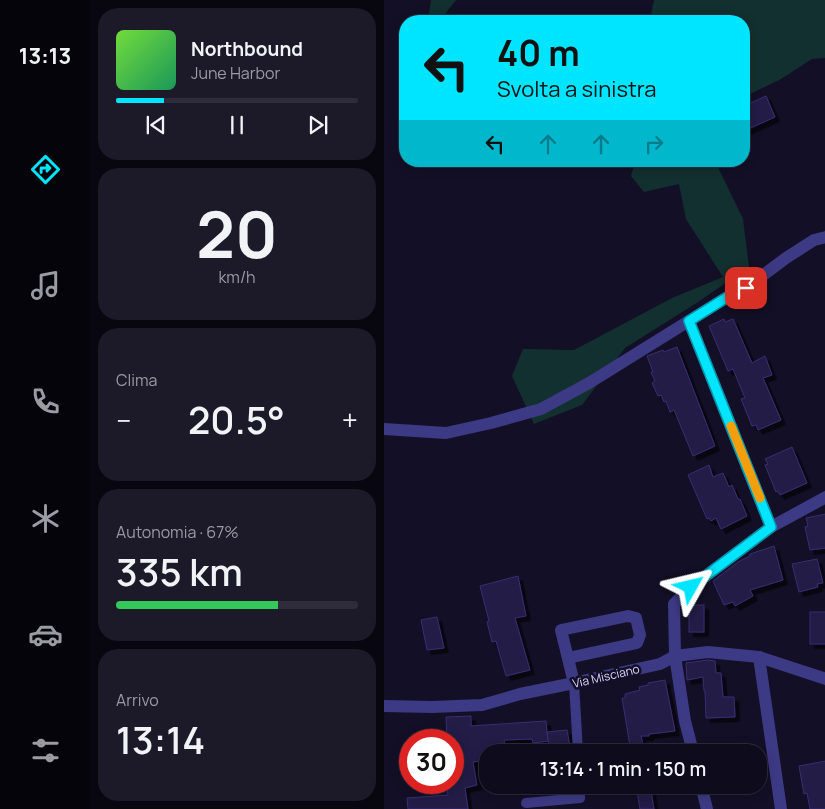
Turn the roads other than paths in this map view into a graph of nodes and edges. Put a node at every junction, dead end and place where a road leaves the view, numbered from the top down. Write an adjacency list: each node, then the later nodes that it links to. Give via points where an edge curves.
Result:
1 (825, 237): 2 (street, via 814,240 746,288)
2 (689, 321): 3 (street, via 589,383 541,408 446,433); 5 (street)
3 (384, 429)
4 (825, 497): 5 (street)
5 (771, 527): 6 (street, via 691,587 674,604)
6 (676, 656): 7 (street, Via Misciano, via 708,652); 10 (street, Via Misciano, via 660,664); 13 (street)
7 (759, 657): 9 (street, Via Misciano); 18 (street)
8 (568, 658): 8 (street, via 561,630 628,616 636,618 640,635 637,643); 10 (street)
9 (825, 679)
10 (574, 683): 11 (street, Via Misciano, via 482,705); 12 (lane)
11 (384, 706)
12 (578, 744)
13 (691, 744)
14 (580, 794): 16 (lane, via 580,798)
15 (703, 794): 17 (street)
16 (526, 803)
17 (707, 809)
18 (780, 809)

